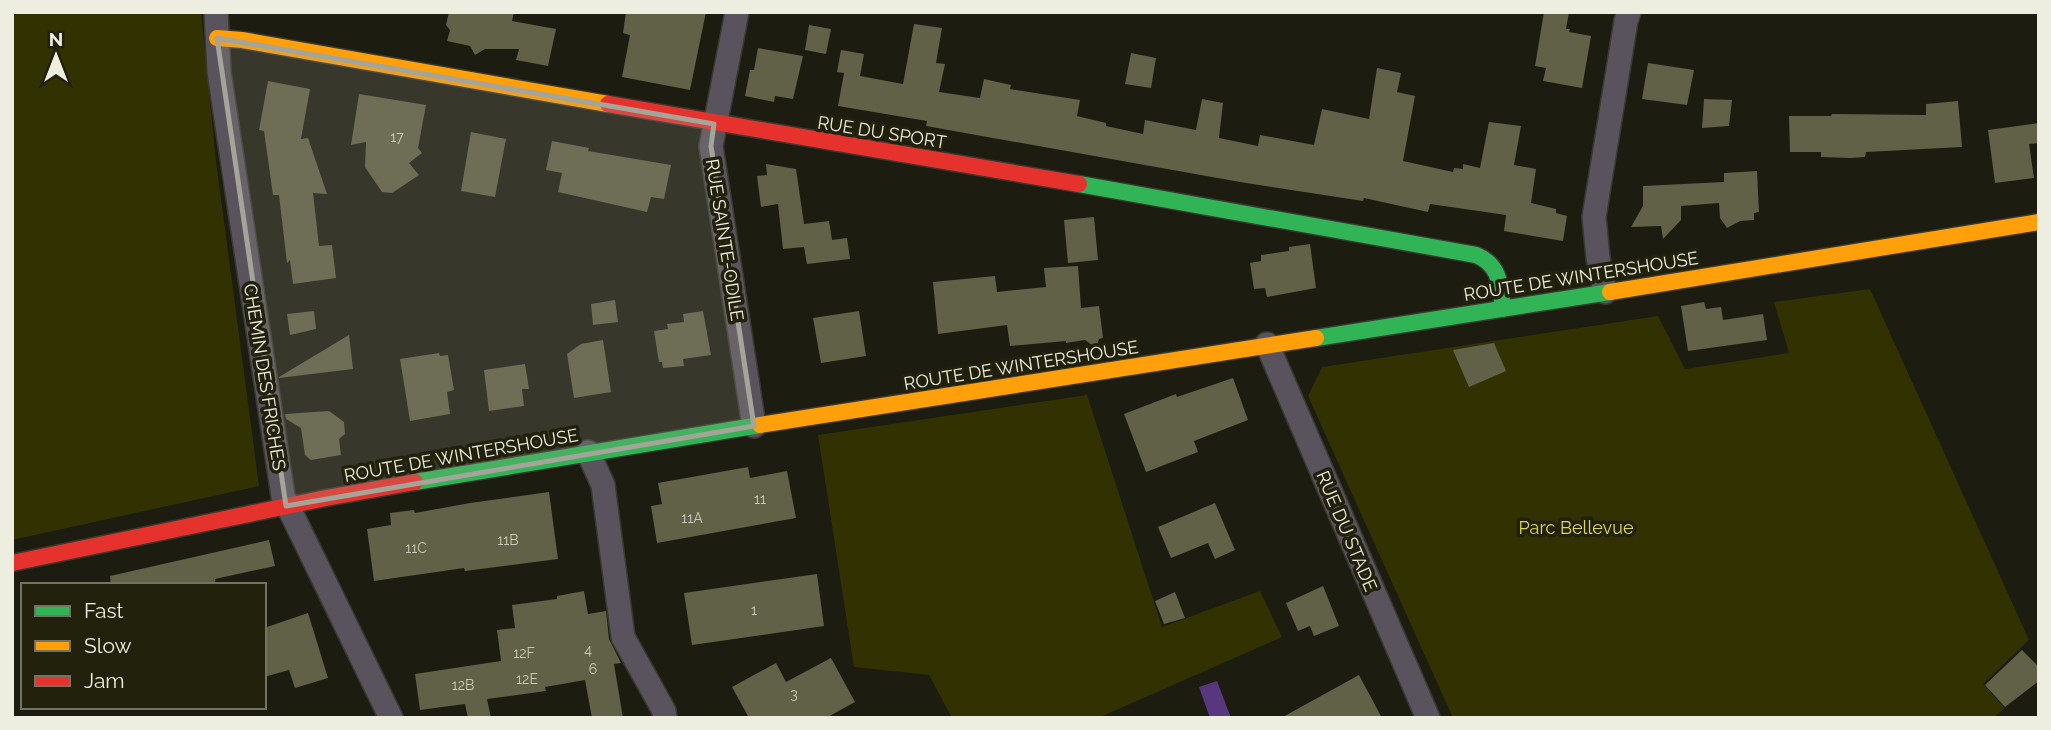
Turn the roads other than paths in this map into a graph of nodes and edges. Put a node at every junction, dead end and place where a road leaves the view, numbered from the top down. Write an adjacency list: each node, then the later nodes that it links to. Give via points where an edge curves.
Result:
1 (216, 12): 4 (street, CHEMIN DES FRICHES)
2 (737, 12): 5 (street, RUE SAINTE-ODILE)
3 (1629, 12): 7 (street, via 1594,217)
4 (217, 38): 5 (street, RUE DU SPORT); 12 (street, CHEMIN DES FRICHES)
5 (714, 124): 8 (street, RUE DU SPORT, via 1216,206 1476,255 1496,269); 10 (street, RUE SAINTE-ODILE, via 710,146)
6 (2039, 222): 7 (street, ROUTE DE WINTERSHOUSE)
7 (1605, 292): 8 (street, ROUTE DE WINTERSHOUSE)
8 (1503, 309): 9 (street, ROUTE DE WINTERSHOUSE)
9 (1267, 344): 10 (street, ROUTE DE WINTERSHOUSE); 16 (street, RUE DU STADE)
10 (754, 426): 11 (street, ROUTE DE WINTERSHOUSE)
11 (588, 452): 12 (street, ROUTE DE WINTERSHOUSE); 15 (street, via 603,485 623,637)
12 (286, 506): 13 (street, ROUTE DE WINTERSHOUSE); 14 (street, CHEMIN DES FRICHES)
13 (12, 563)
14 (391, 718)
15 (665, 718)
16 (1428, 718)

